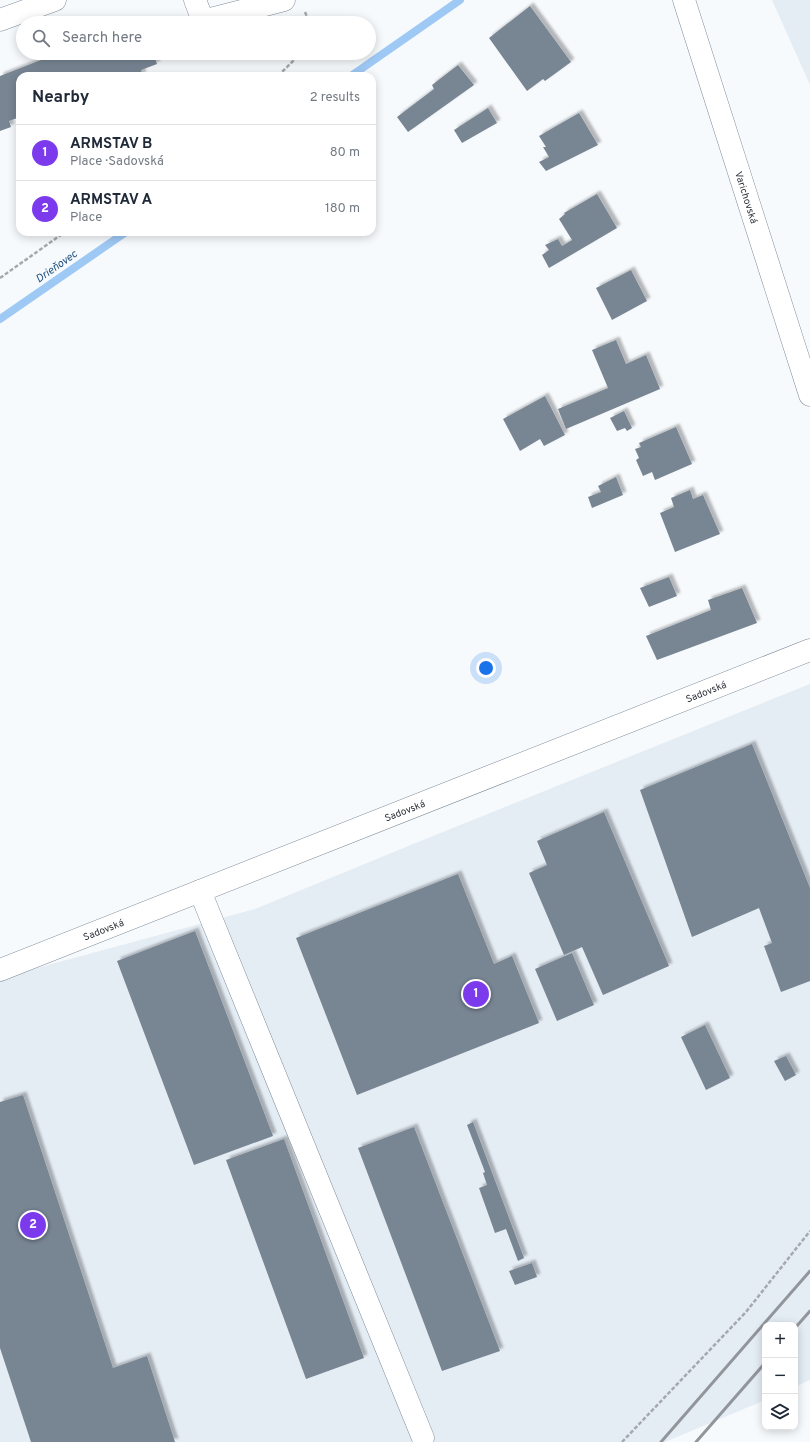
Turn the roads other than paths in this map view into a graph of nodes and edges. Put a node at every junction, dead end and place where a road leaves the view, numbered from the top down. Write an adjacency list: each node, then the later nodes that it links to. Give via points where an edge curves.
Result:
1 (55, 0): 7 (street)
2 (195, 0): 5 (street)
3 (284, 0): 6 (street)
4 (684, 0): 8 (street, Varichovská)
5 (201, 16)
6 (222, 16)
7 (0, 20)
8 (804, 352): 9 (street, Varichovská)
9 (810, 395)
10 (810, 650): 11 (street, Sadovská)
11 (200, 891): 12 (street, Sadovská); 13 (street)
12 (0, 970)
13 (423, 1438)

